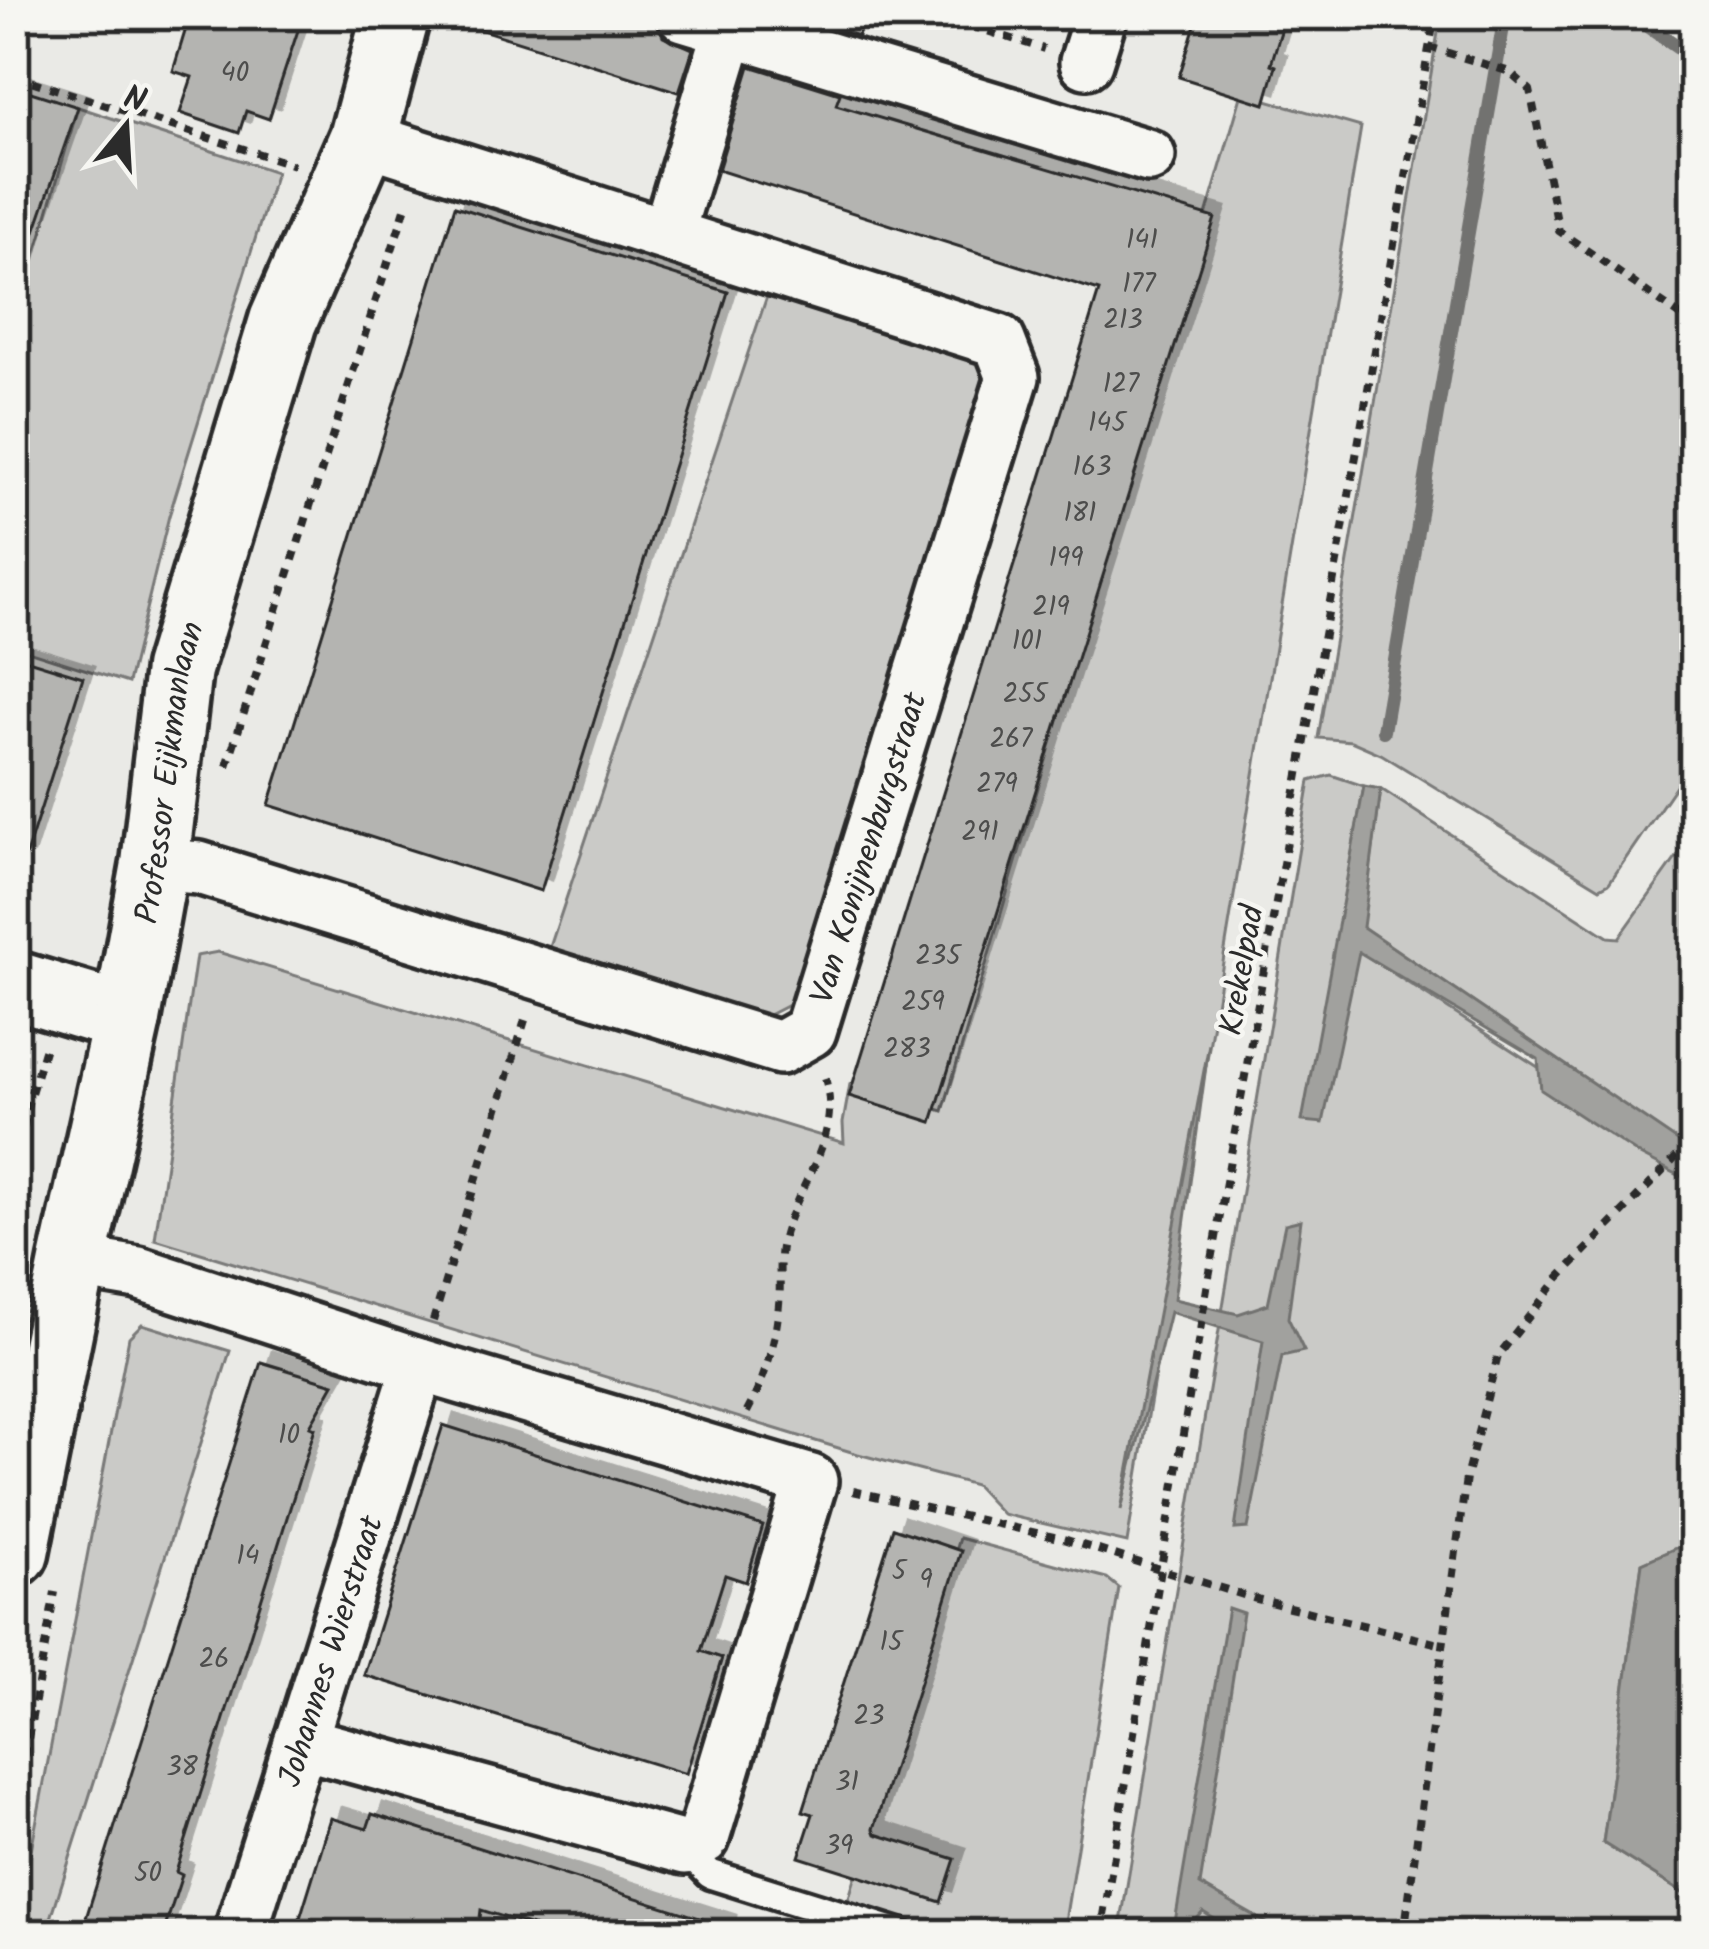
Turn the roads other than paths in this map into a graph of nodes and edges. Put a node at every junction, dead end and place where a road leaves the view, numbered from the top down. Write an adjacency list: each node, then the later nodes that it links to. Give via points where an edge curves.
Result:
1 (396, 15): 4 (street, Professor Eijkmanlaan)
2 (707, 22): 3 (street); 5 (street)
3 (1149, 156)
4 (375, 159): 5 (street, Van Konijnenburgstraat); 6 (street, Professor Eijkmanlaan, via 283,321 222,513 178,669)
5 (668, 233): 6 (street, Van Konijnenburgstraat, via 999,341 1013,377 810,1030 780,1048 199,868)
6 (155, 864): 8 (street, Professor Eijkmanlaan)
7 (15, 985): 8 (street)
8 (127, 1019): 9 (street, Professor Eijkmanlaan)
9 (73, 1262): 10 (street, via 138,1273); 11 (street, Professor Eijkmanlaan)
10 (419, 1365): 12 (street, Johannes Wierstraat); 13 (street, via 811,1481 703,1838)
11 (15, 1552)
12 (300, 1742): 13 (street); 14 (street, Johannes Wierstraat)
13 (685, 1848): 15 (lane, via 710,1874)
14 (240, 1934)
15 (901, 1934)

